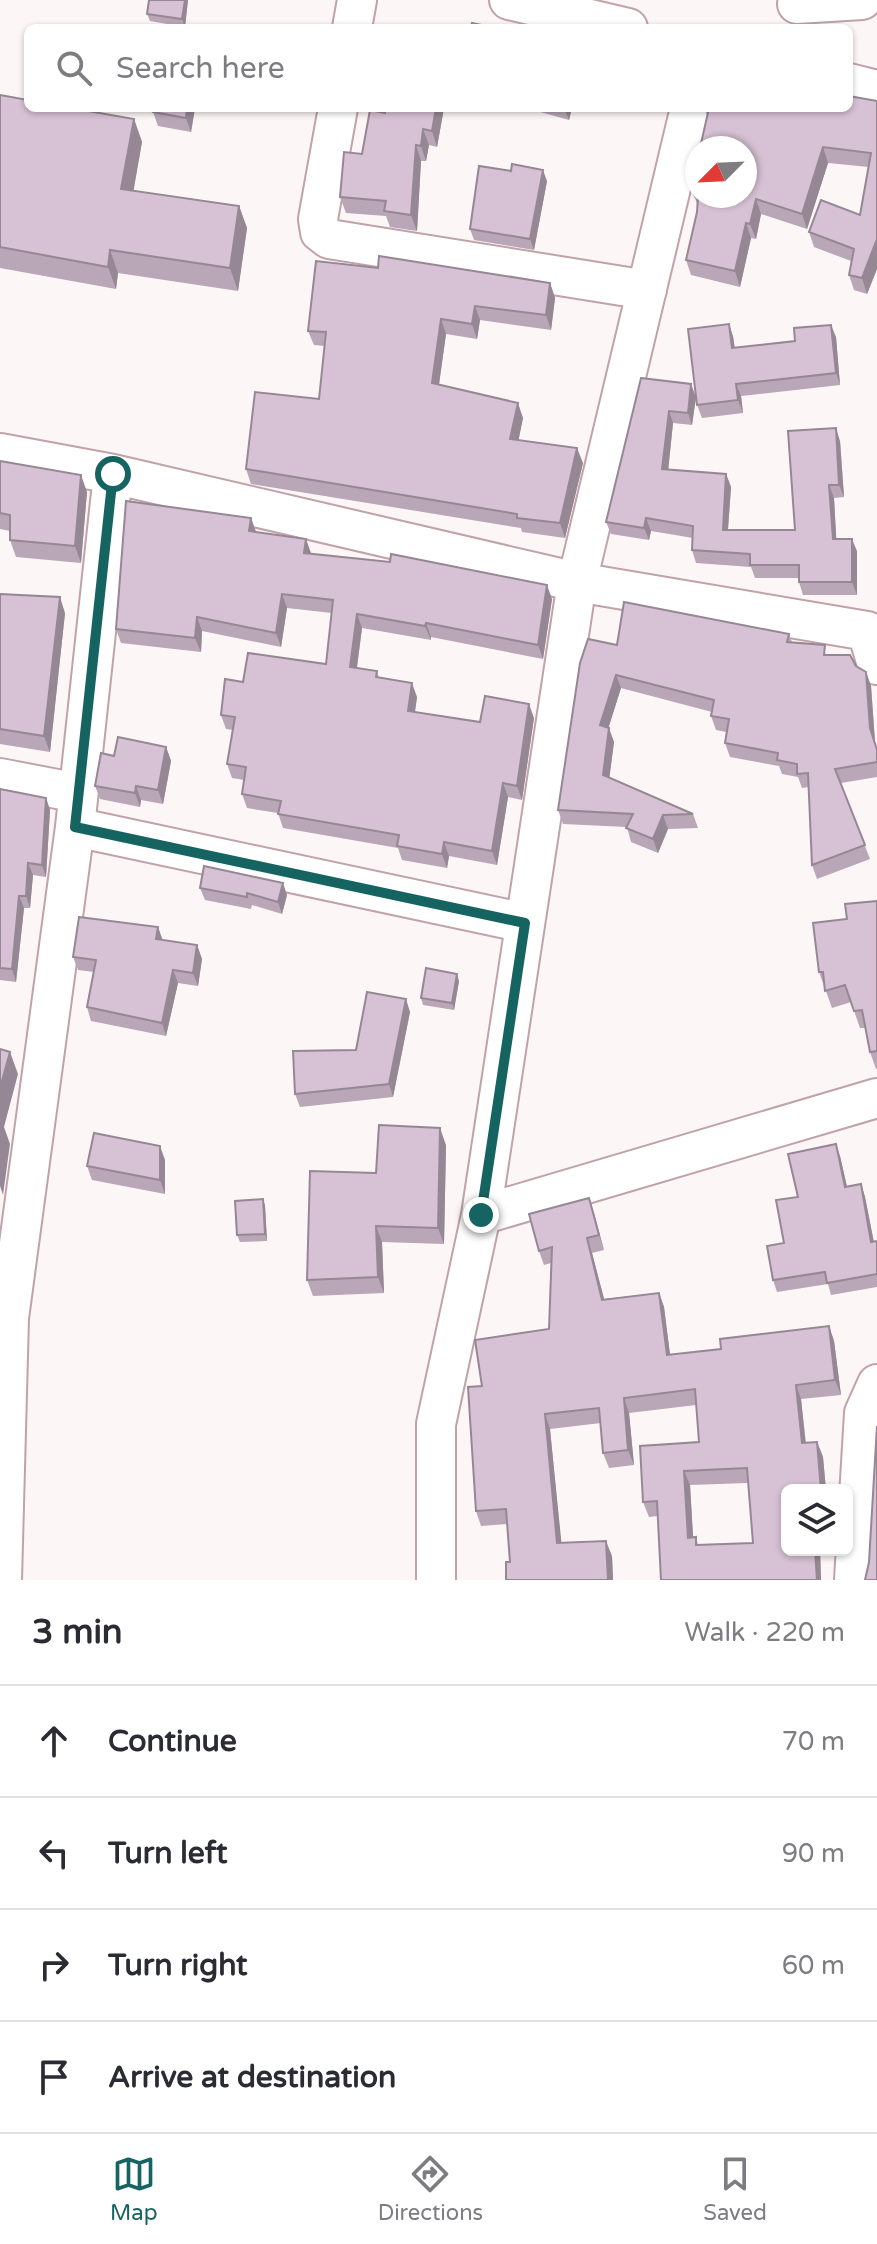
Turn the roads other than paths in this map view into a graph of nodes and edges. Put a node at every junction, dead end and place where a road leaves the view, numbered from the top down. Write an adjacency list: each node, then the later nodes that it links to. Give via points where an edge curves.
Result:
1 (357, 0): 5 (street)
2 (509, 0): 6 (street)
3 (862, 0): 4 (street)
4 (796, 11)
5 (353, 24)
6 (611, 24)
7 (853, 84): 8 (street)
8 (877, 90)
9 (337, 112): 11 (street, via 318,219 320,232 329,239)
10 (689, 112): 11 (street)
11 (647, 290): 14 (street)
12 (0, 453): 13 (street)
13 (113, 474): 14 (street); 17 (street)
14 (577, 582): 15 (street, via 867,631); 18 (street)
15 (877, 665)
16 (0, 778): 17 (street)
17 (77, 810): 18 (street); 22 (street, via 9,1318)
18 (525, 923): 20 (street)
19 (874, 1110): 20 (street)
20 (481, 1215): 23 (street, via 436,1424)
21 (877, 1384): 24 (street, via 864,1413)
22 (2, 1580)
23 (436, 1580)
24 (854, 1580)

